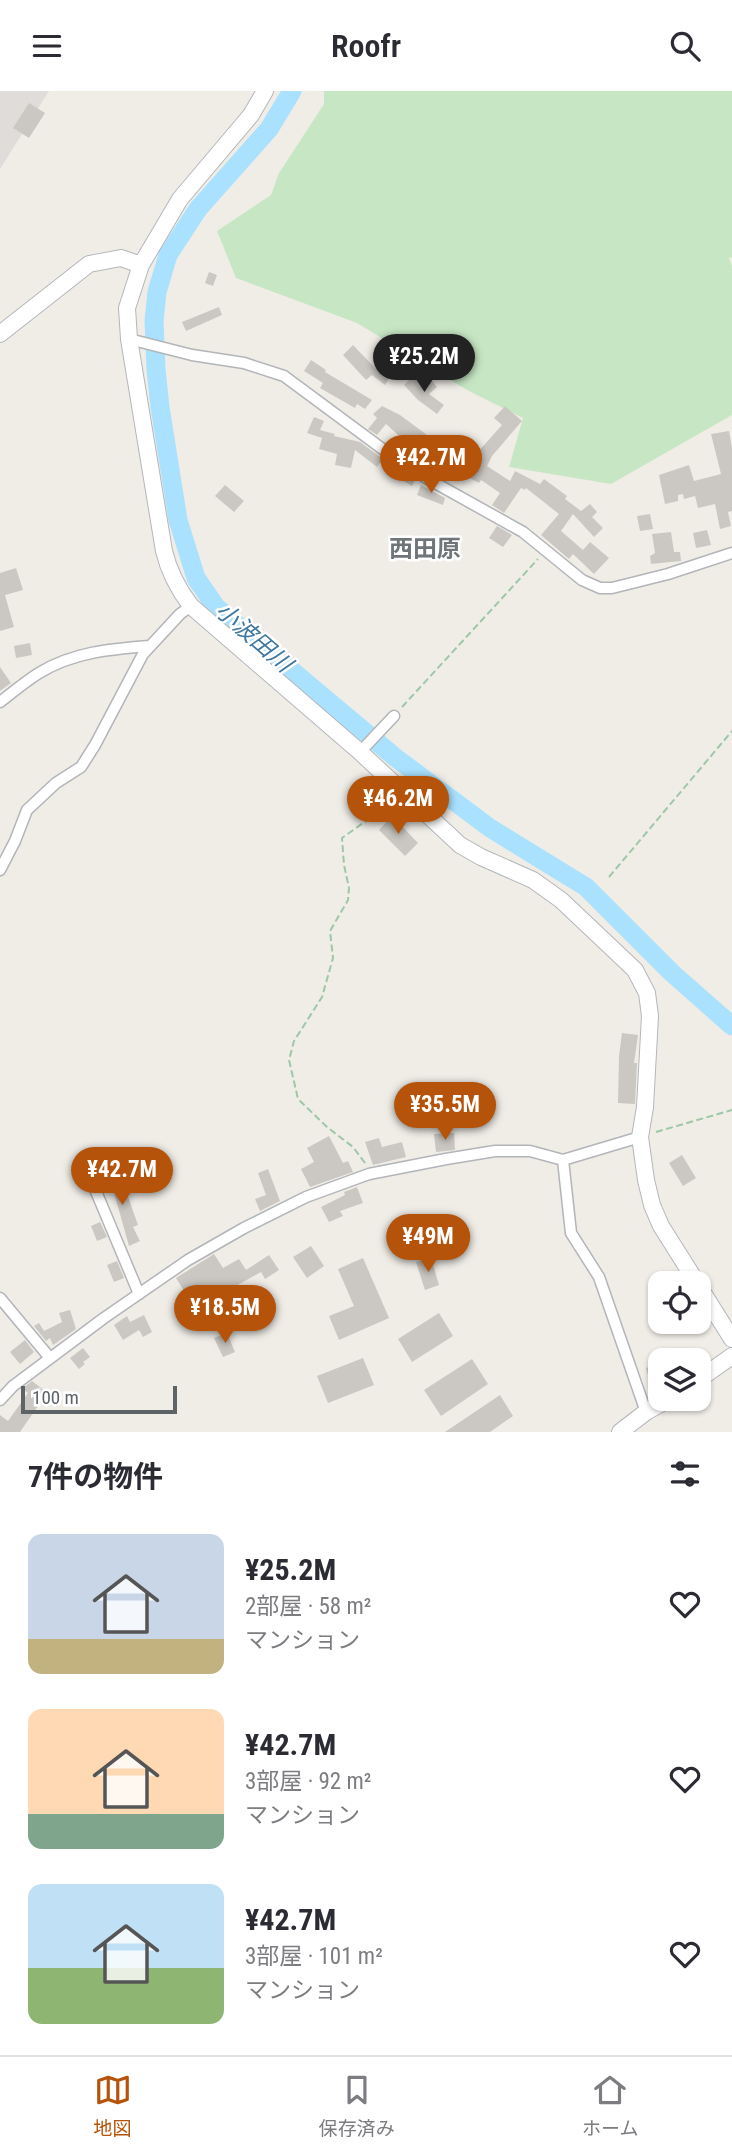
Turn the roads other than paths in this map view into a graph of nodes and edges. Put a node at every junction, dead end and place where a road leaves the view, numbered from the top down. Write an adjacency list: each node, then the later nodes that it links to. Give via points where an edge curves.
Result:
1 (265, 91): 2 (street, via 251,115 180,199)
2 (141, 265): 3 (street, via 121,258 89,264); 4 (street, via 127,308)
3 (0, 334)
4 (133, 341): 5 (street, via 244,363 284,376 393,456 523,532 582,580 600,588 668,574); 6 (street, via 164,551)
5 (732, 552)
6 (191, 606): 7 (street); 10 (street)
7 (149, 646): 8 (street, via 69,659 40,672); 11 (street, via 81,767 27,810)
8 (0, 702)
9 (394, 716): 10 (street)
10 (363, 750): 12 (street, via 460,845 533,880 561,900 635,970 647,993 650,1016)
11 (0, 870)
12 (640, 1137): 13 (street); 15 (street, via 652,1205)
13 (563, 1160): 16 (street, via 530,1151 495,1151 369,1174 244,1227); 24 (street, via 571,1233 599,1277)
14 (95, 1189): 16 (street)
15 (689, 1271)
16 (139, 1294): 21 (street)
17 (0, 1299): 21 (street)
18 (711, 1306): 19 (street)
19 (732, 1339)
20 (732, 1356): 22 (street)
21 (50, 1358): 23 (street)
22 (711, 1371)
23 (0, 1400)
24 (646, 1412): 25 (street)
25 (622, 1431)

